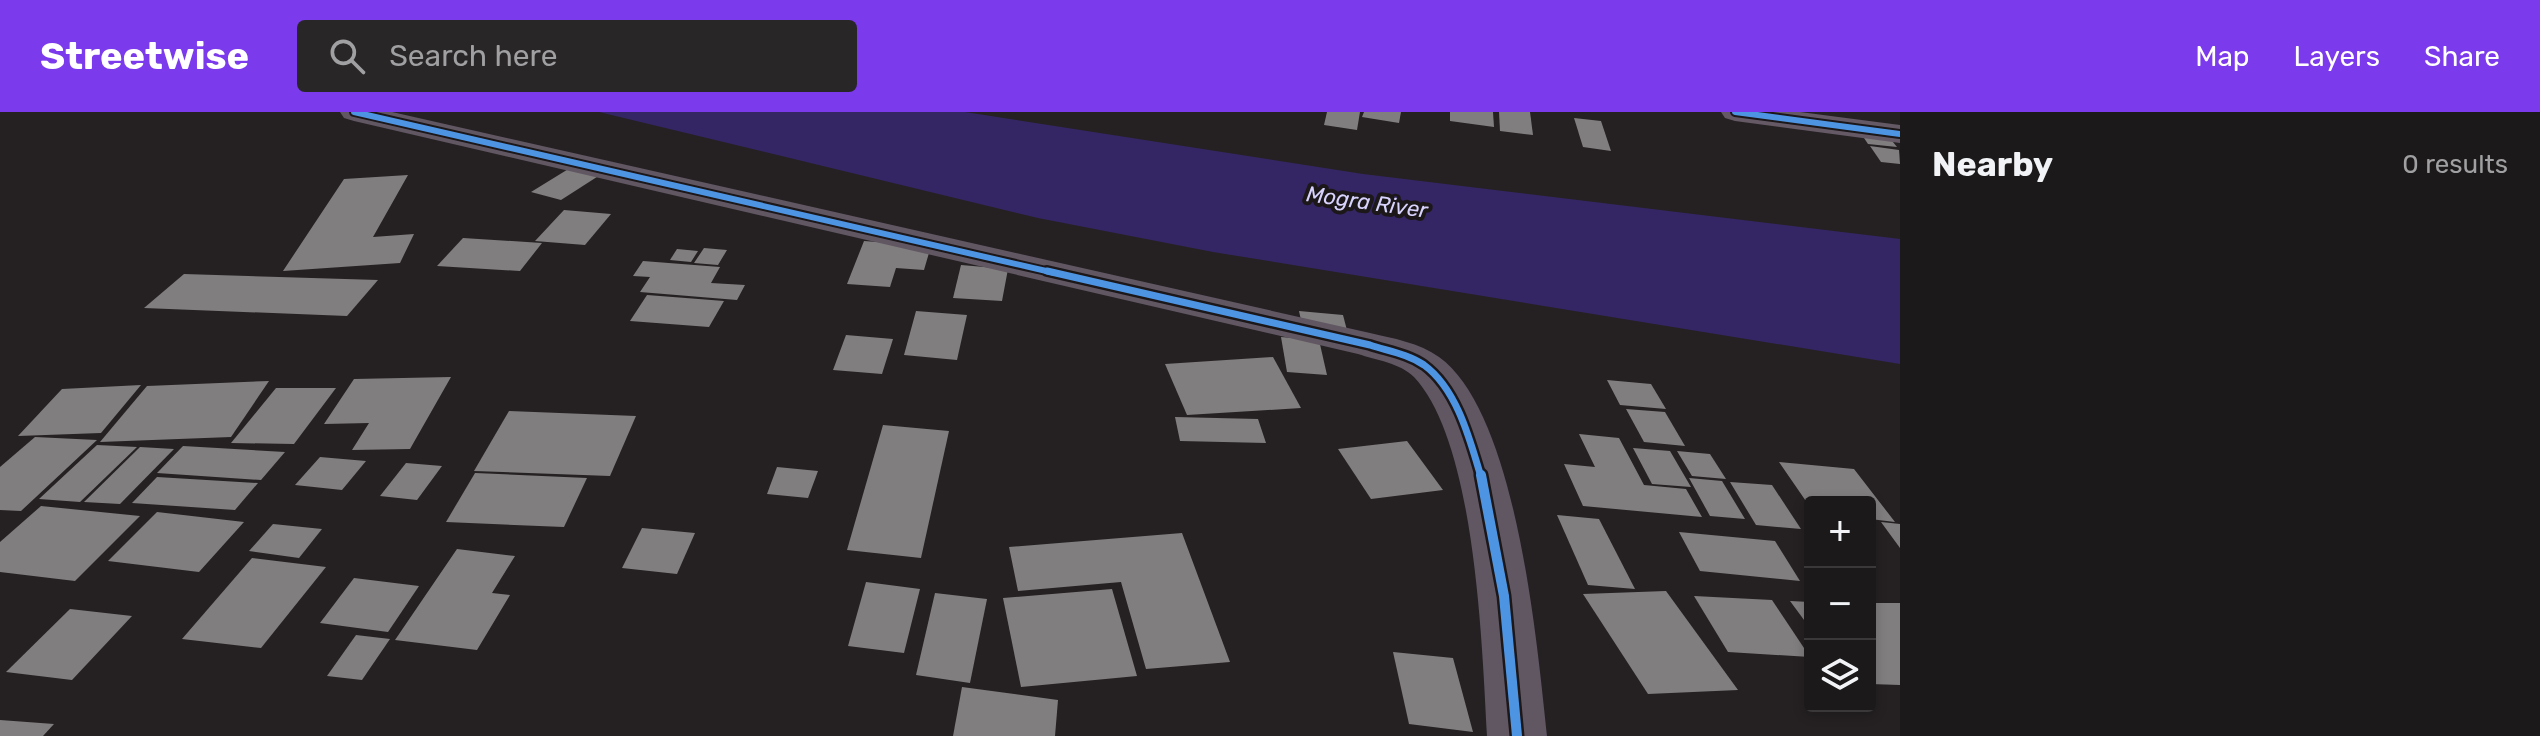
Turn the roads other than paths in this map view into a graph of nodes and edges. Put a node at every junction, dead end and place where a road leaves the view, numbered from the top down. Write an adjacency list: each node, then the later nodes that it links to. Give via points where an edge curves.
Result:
1 (354, 112): 4 (street, via 1370,345 1425,365 1458,412 1489,497)
2 (1735, 112): 3 (street)
3 (1900, 134)
4 (1517, 736)

